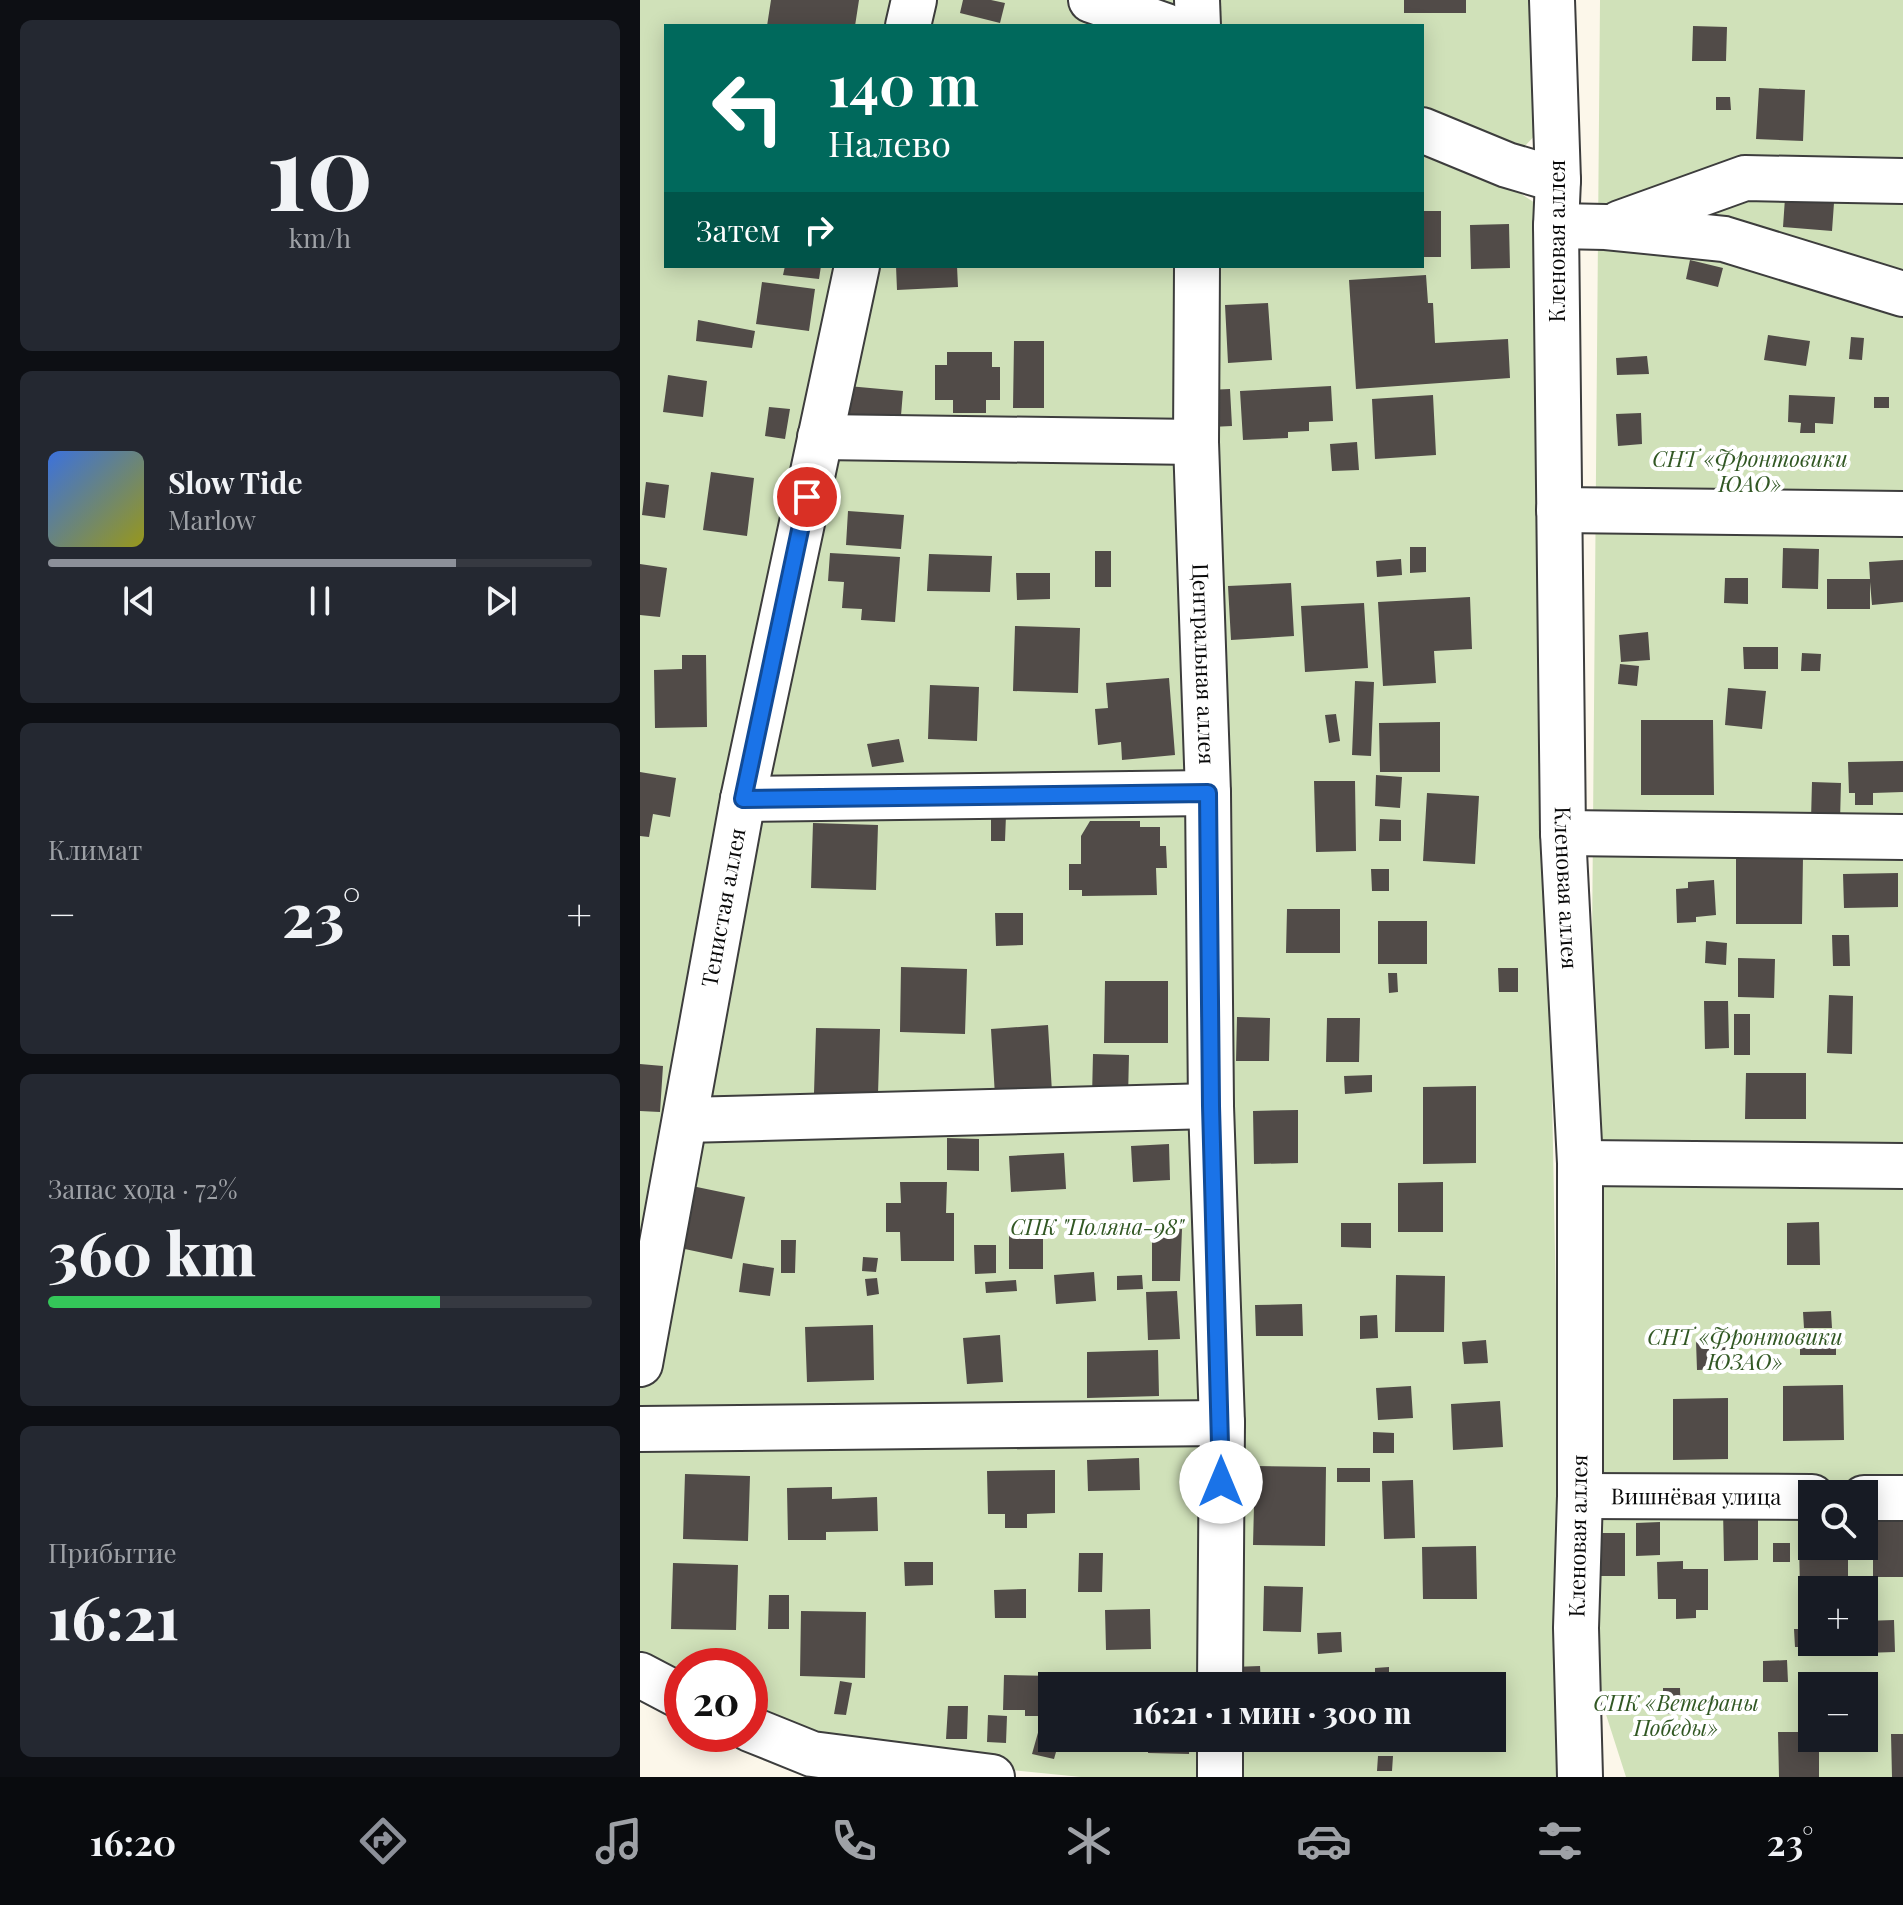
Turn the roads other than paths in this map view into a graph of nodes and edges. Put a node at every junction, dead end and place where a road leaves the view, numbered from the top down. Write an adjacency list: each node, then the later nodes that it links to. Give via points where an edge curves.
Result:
1 (914, 0): 5 (street)
2 (1091, 0): 6 (street)
3 (1197, 0): 7 (street)
4 (1552, 0): 9 (street, Кленовая аллея)
5 (908, 24)
6 (1160, 24)
7 (1198, 24)
8 (1424, 131): 9 (street)
9 (1558, 180): 11 (street, Кленовая аллея)
10 (1903, 181): 12 (street, via 1745,178)
11 (1556, 226): 12 (street); 18 (street, Кленовая аллея)
12 (1606, 227): 15 (street, via 1724,239)
13 (857, 268): 16 (street, Тенистая аллея)
14 (1197, 268): 17 (street, Центральная аллея)
15 (1903, 294)
16 (820, 437): 17 (street); 21 (street, Тенистая аллея)
17 (1196, 442): 20 (street, Центральная аллея)
18 (1559, 510): 19 (street); 22 (street, Кленовая аллея)
19 (1903, 514)
20 (1208, 793): 21 (street); 24 (street, Центральная аллея)
21 (743, 799): 25 (street, Тенистая аллея)
22 (1563, 833): 23 (street); 26 (street, Кленовая аллея)
23 (1903, 837)
24 (1211, 1106): 25 (street); 29 (street, Центральная аллея)
25 (685, 1120): 28 (street, Тенистая аллея)
26 (1580, 1163): 27 (street); 31 (street, Кленовая аллея)
27 (1903, 1166)
28 (640, 1364)
29 (1222, 1423): 30 (street); 35 (street, Центральная аллея)
30 (640, 1429)
31 (1580, 1496): 32 (street, Вишнёвая улица); 42 (street, Кленовая аллея)
32 (1798, 1497)
33 (1878, 1498): 34 (street)
34 (1903, 1498)
35 (1220, 1672)
36 (640, 1675): 37 (street)
37 (664, 1688)
38 (768, 1736): 40 (street, via 812,1754)
39 (1220, 1752): 41 (street)
40 (992, 1777)
41 (1220, 1777)
42 (1580, 1777)

